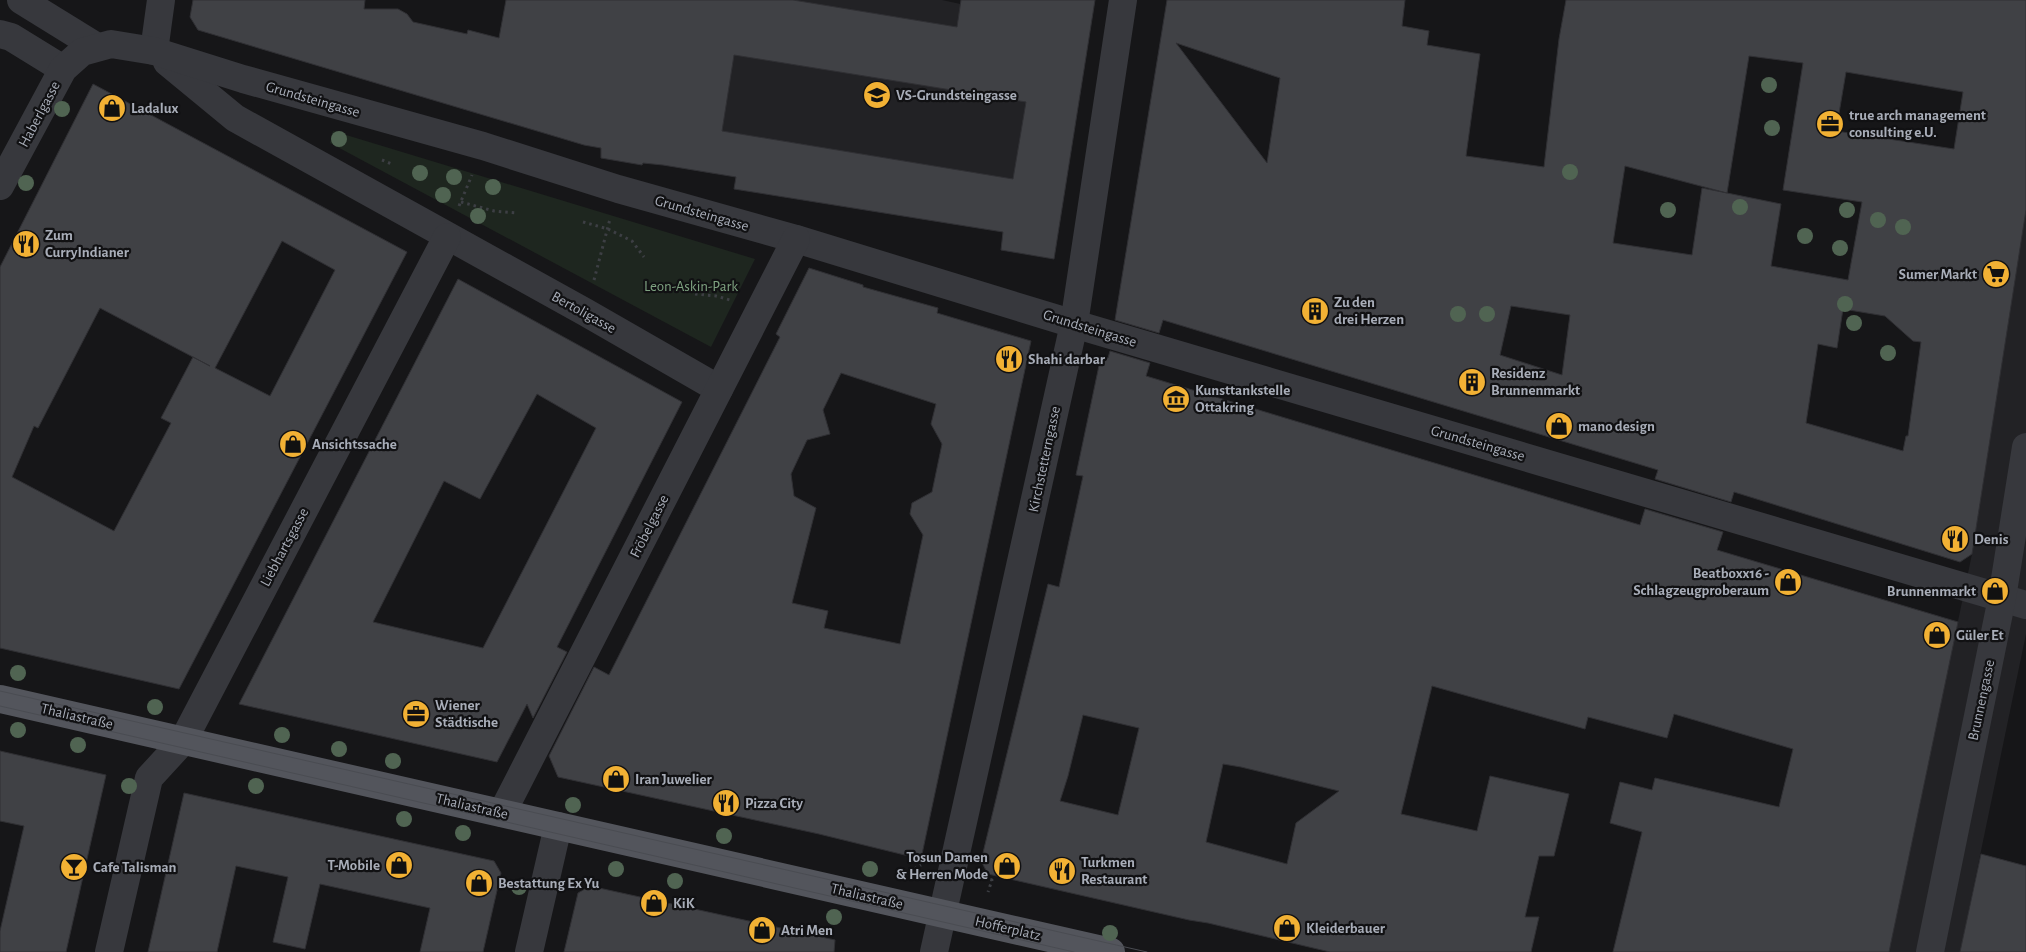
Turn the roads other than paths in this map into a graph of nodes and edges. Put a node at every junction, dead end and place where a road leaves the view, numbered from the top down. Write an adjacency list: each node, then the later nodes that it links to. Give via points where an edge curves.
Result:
1 (21, 0): 5 (street)
2 (161, 0): 6 (street)
3 (1124, 0): 11 (street, Kirchstetterngasse)
4 (0, 34): 7 (street, via 11,37)
5 (97, 47): 6 (street, Grundsteingasse, via 111,44); 7 (street, Grundsteingasse, via 82,52)
6 (154, 51): 9 (street, via 234,118); 10 (street, Grundsteingasse)
7 (63, 69): 8 (street, Haberlgasse)
8 (0, 186)
9 (447, 237): 12 (street, Bertoligasse); 16 (street, Liebhartsgasse)
10 (796, 239): 11 (street, Grundsteingasse); 12 (street, Fröbelgasse)
11 (1074, 324): 14 (street, Grundsteingasse); 19 (street, Kirchstetterngasse)
12 (719, 389): 17 (street, Fröbelgasse)
13 (2026, 447): 14 (street, Brunnengasse)
14 (2014, 601): 24 (street, Brunnengasse)
15 (0, 699): 16 (main road, Thaliastraße)
16 (183, 740): 17 (main road, Thaliastraße); 20 (street, Liebhartsgasse, via 149,778)
17 (502, 813): 18 (main road, Thaliastraße)
18 (558, 826): 19 (main road, Thaliastraße); 21 (street)
19 (944, 914): 22 (street); 23 (main road, Hofferplatz)
20 (109, 952)
21 (529, 952)
22 (934, 952)
23 (1111, 952)
24 (1930, 952)

